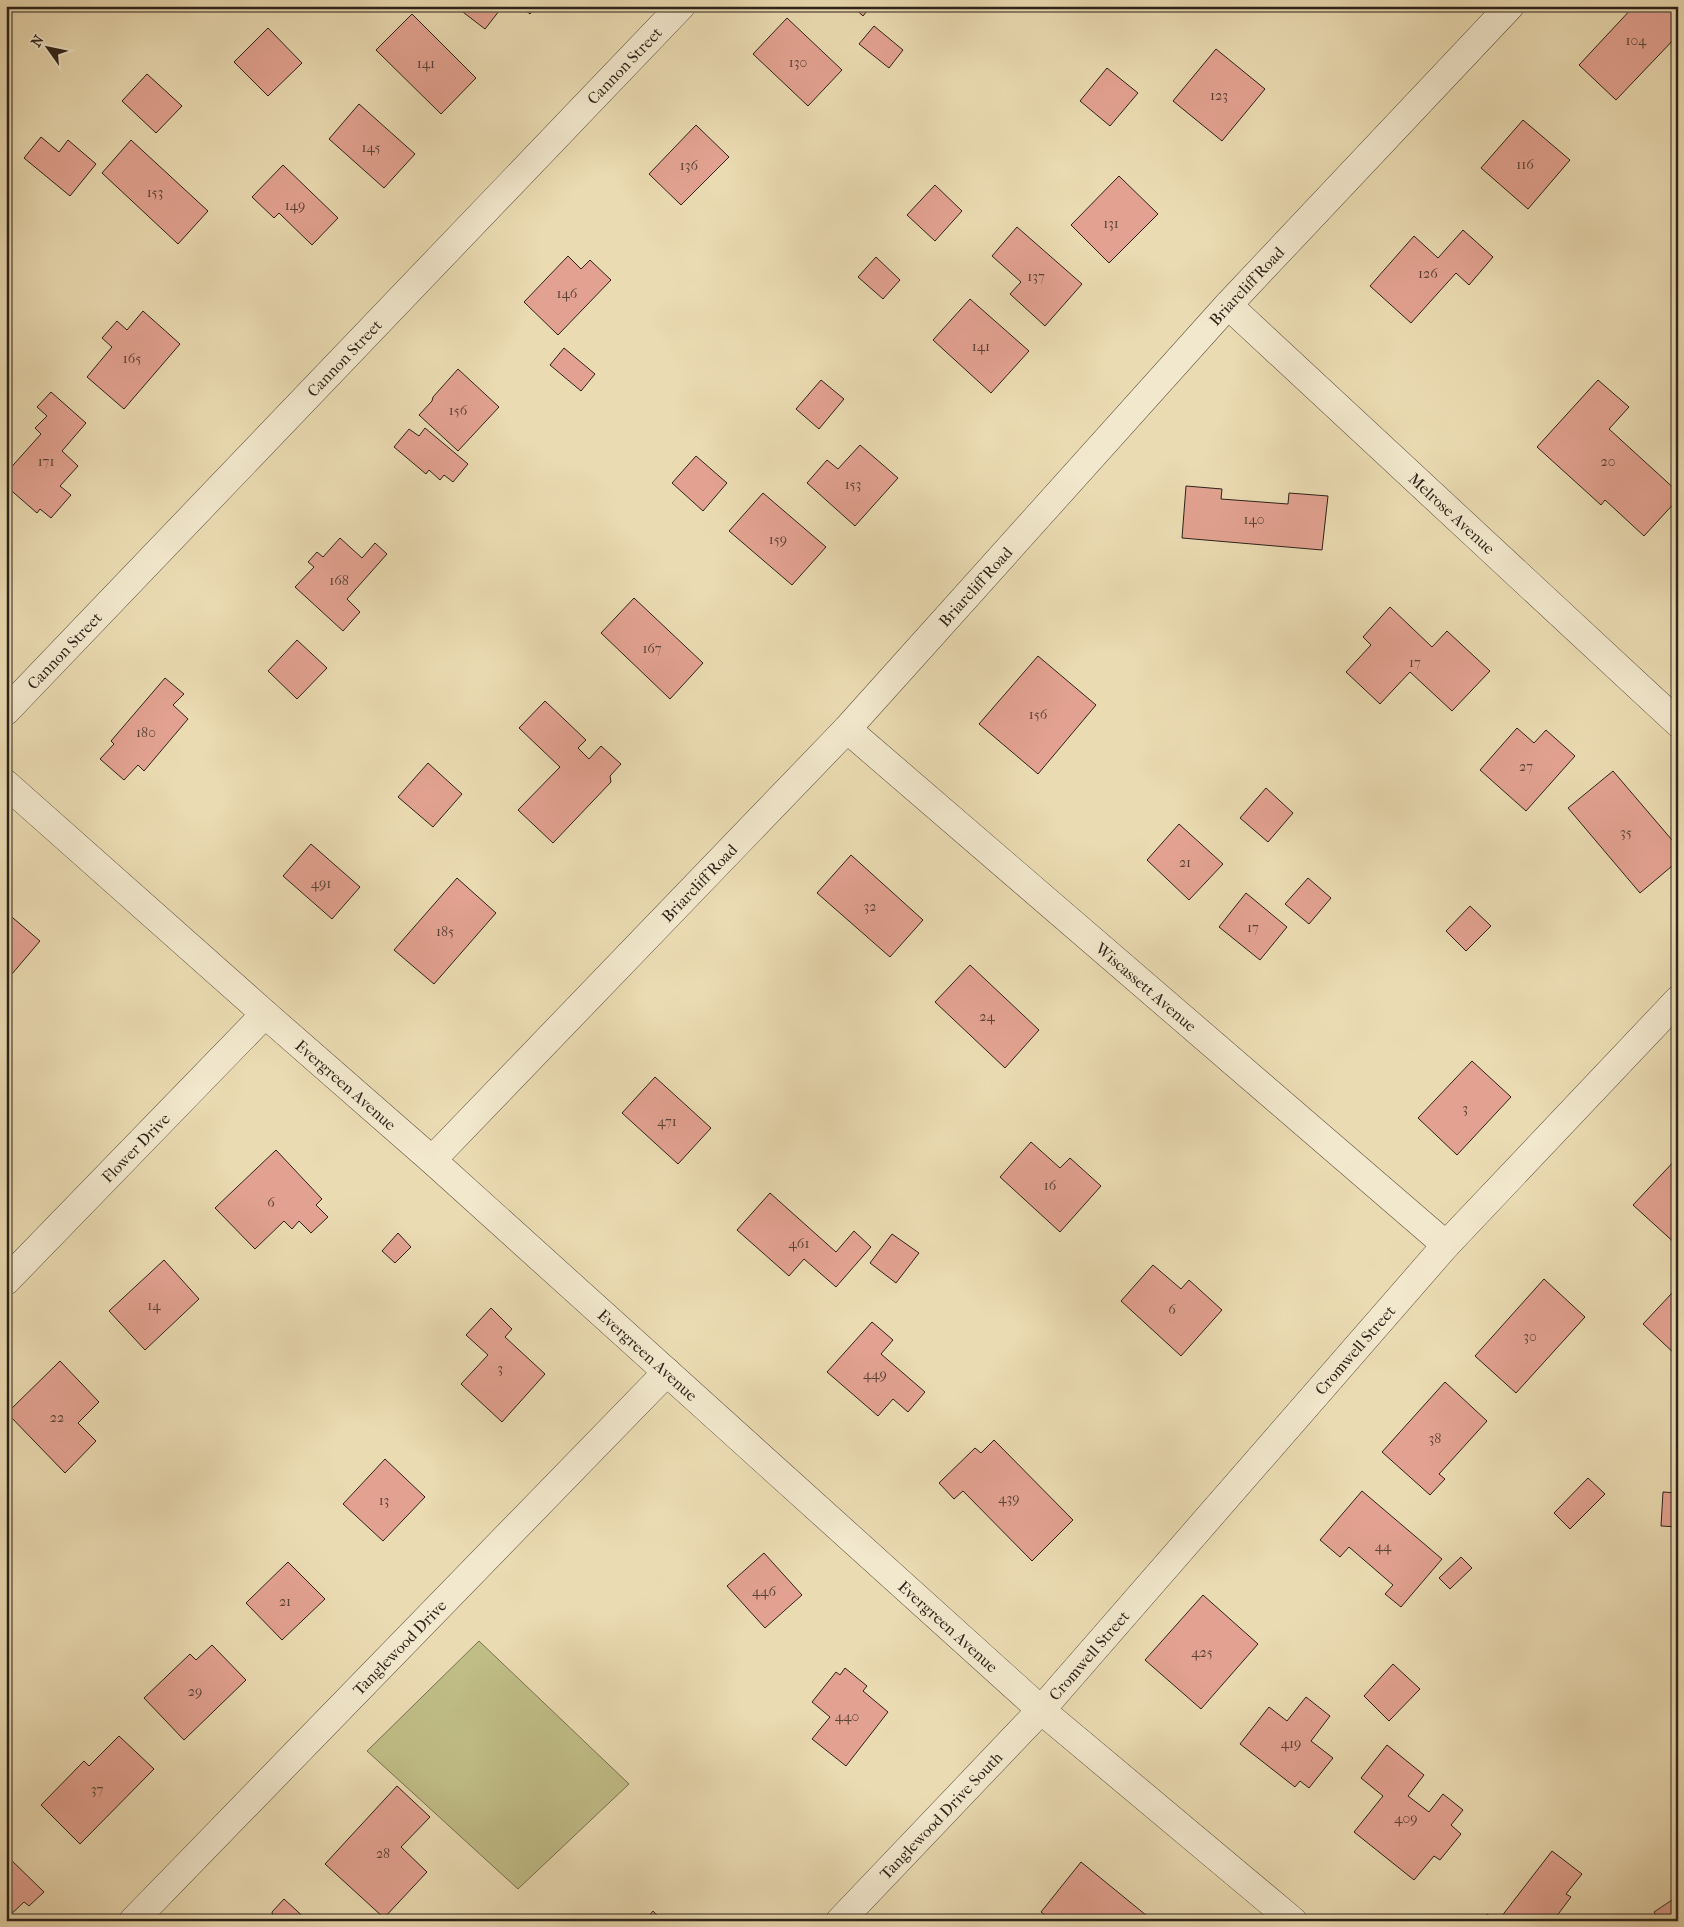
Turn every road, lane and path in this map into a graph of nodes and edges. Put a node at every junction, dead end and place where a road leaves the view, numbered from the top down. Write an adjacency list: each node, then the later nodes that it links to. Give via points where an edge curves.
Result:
1 (681, 6): 4 (street, Cannon Street)
2 (1510, 6): 3 (street, Briarcliff Road)
3 (1228, 305): 5 (street, Melrose Avenue); 6 (street, Briarcliff Road)
4 (6, 711)
5 (1678, 722)
6 (846, 729): 10 (street, Briarcliff Road); 11 (street, Wiscassett Avenue)
7 (6, 784): 9 (street, Evergreen Avenue)
8 (1678, 1000): 11 (street, Cromwell Street)
9 (265, 1014): 10 (street, Evergreen Avenue); 12 (street, Flower Drive)
10 (432, 1160): 13 (street, Evergreen Avenue)
11 (1446, 1245): 14 (street, Cromwell Street)
12 (6, 1281)
13 (667, 1372): 14 (street, Evergreen Avenue); 15 (street, Tanglewood Drive)
14 (1041, 1710): 16 (street, Tanglewood Drive South); 17 (street, Evergreen Avenue)
15 (132, 1921)
16 (840, 1921)
17 (1293, 1921)

